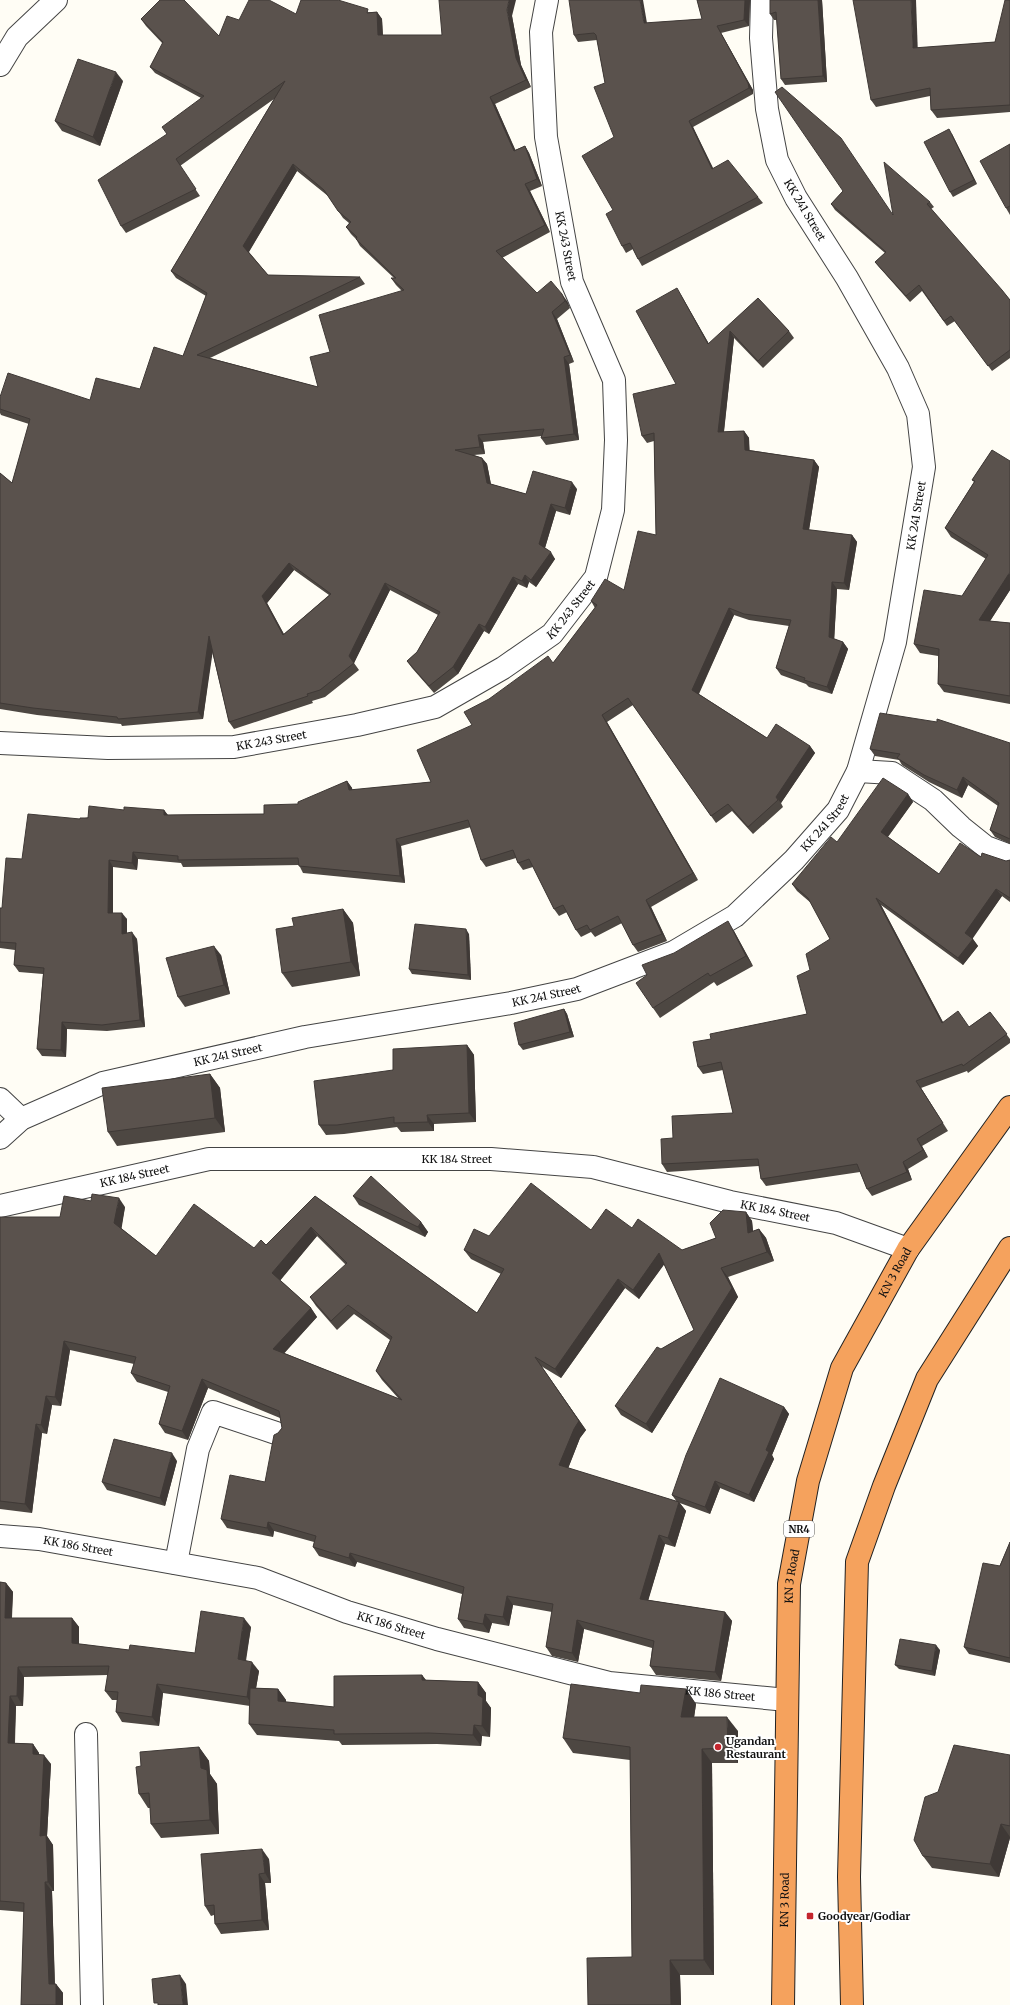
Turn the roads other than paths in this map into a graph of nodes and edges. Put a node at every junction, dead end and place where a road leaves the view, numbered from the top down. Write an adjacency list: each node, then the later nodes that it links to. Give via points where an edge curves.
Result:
1 (56, 0): 4 (street, via 17,37)
2 (547, 0): 5 (street, KK 243 Street, via 541,32 546,137 572,282 614,380 616,440 613,510 596,577 552,634 504,668 434,707 357,725 234,747 108,748)
3 (762, 0): 6 (street, KK 241 Street, via 761,38 767,109 777,160 796,198 847,278 898,368 918,414 924,467 908,566 895,642)
4 (0, 65)
5 (0, 743)
6 (858, 771): 7 (street, via 892,773 933,800 986,847); 10 (street, KK 241 Street, via 838,810 794,860 735,916 674,952 577,989 511,1003 305,1037 103,1083)
7 (1010, 856)
8 (0, 1099): 10 (street)
9 (1010, 1107): 13 (highway, KN 3 Road / NR4)
10 (21, 1120): 11 (street, KK 241 Street)
11 (0, 1138)
12 (0, 1206): 13 (street, KK 184 Street, via 209,1159 491,1160 592,1167 730,1202 836,1223)
13 (908, 1248): 18 (highway, KN 3 Road / NR4, via 842,1368 808,1481 789,1584)
14 (1010, 1248): 22 (highway, via 927,1379 884,1486 858,1562 850,1877)
15 (276, 1433): 17 (street, via 213,1412 198,1449)
16 (0, 1536): 17 (street, KK 186 Street, via 39,1538)
17 (176, 1563): 18 (street, KK 186 Street, via 258,1578 347,1612 436,1639 609,1682)
18 (787, 1700): 21 (highway, KN 3 Road / NR4)
19 (86, 1734): 20 (street)
20 (92, 2005)
21 (783, 2005)
22 (852, 2005)

